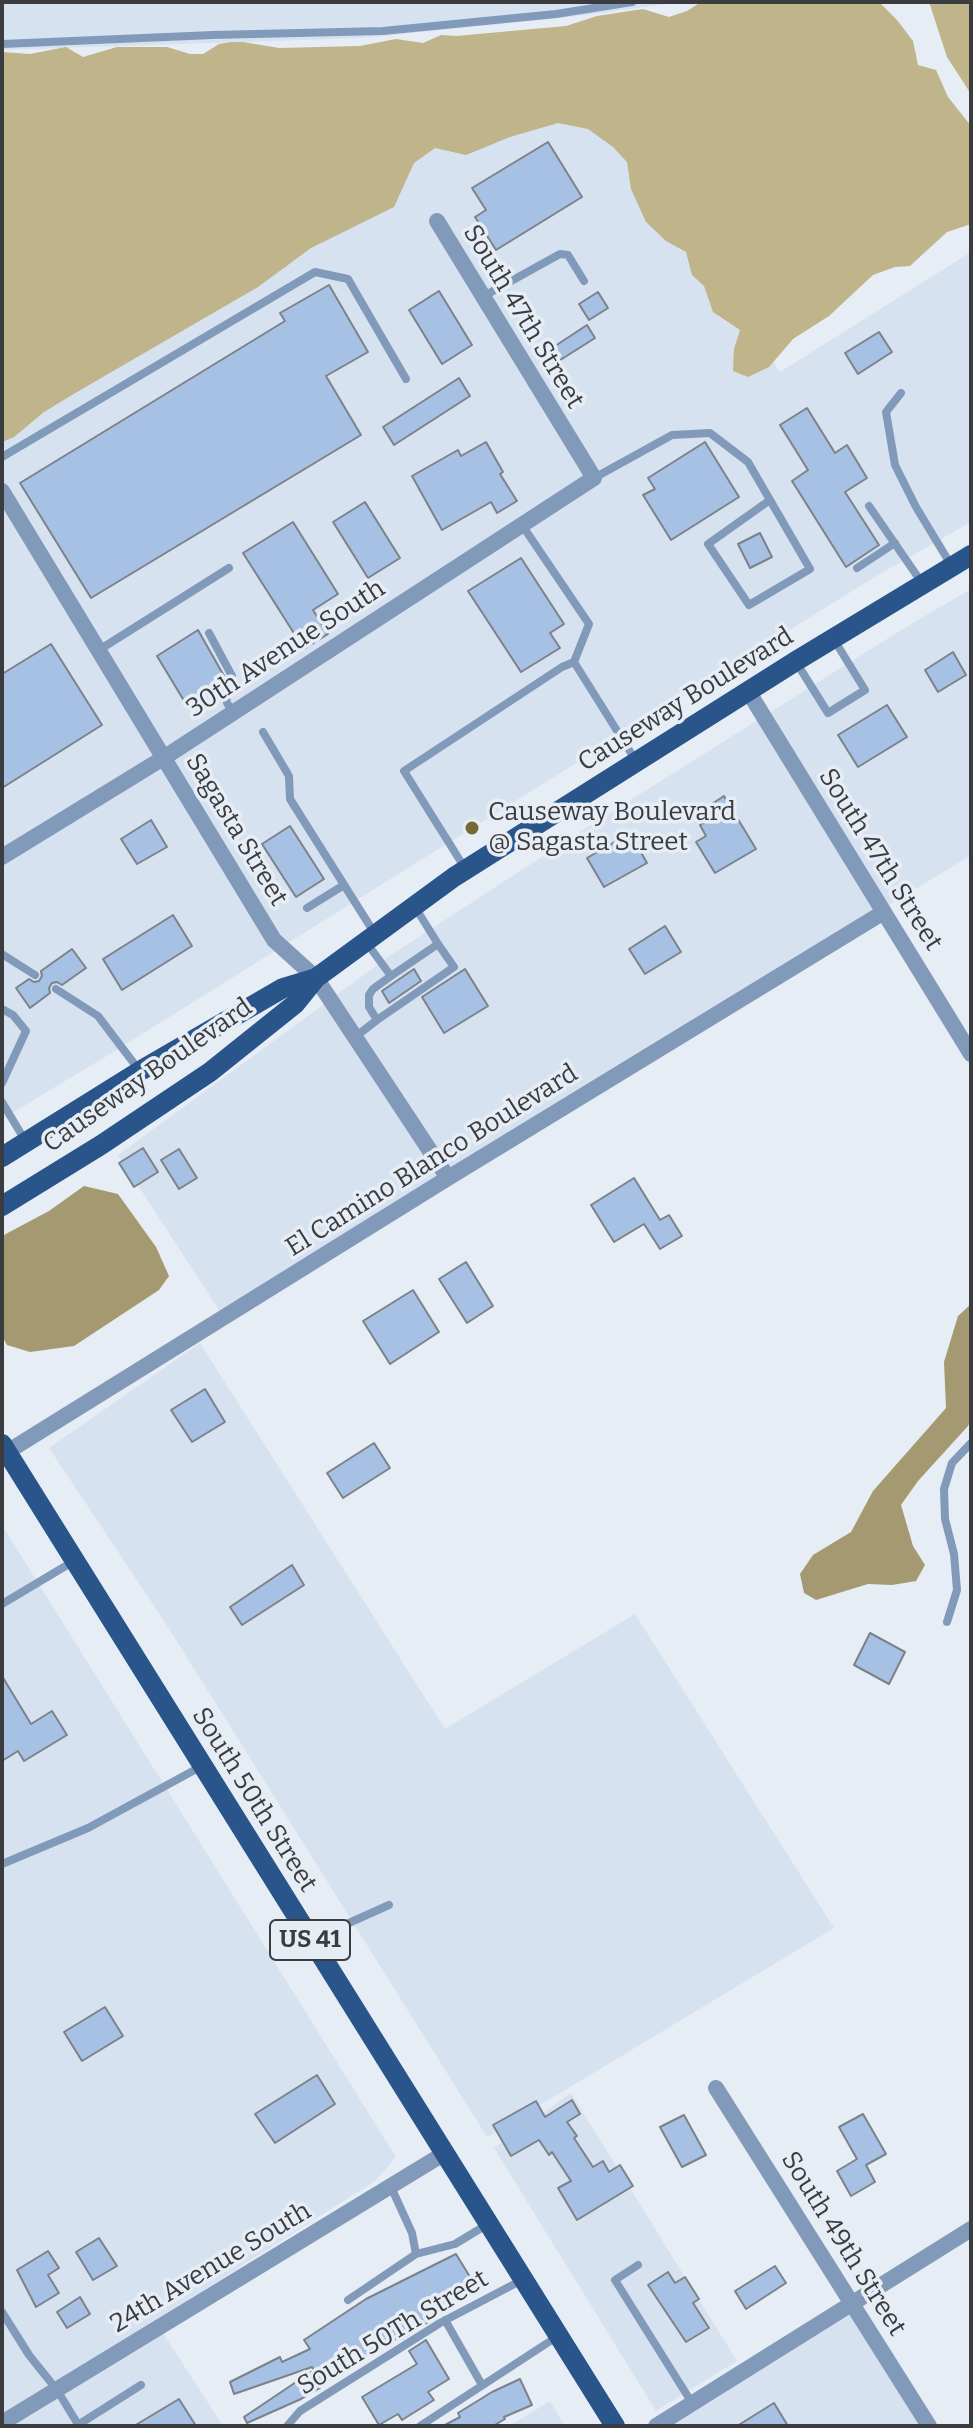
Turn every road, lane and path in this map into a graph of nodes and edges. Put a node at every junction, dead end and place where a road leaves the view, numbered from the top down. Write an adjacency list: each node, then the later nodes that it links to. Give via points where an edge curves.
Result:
1 (632, 2): 2 (lane, via 383,31)
2 (2, 44)
3 (437, 221): 5 (street, South 47th Street)
4 (584, 281): 5 (lane, via 568,255 560,254)
5 (483, 297): 9 (street, South 47th Street)
6 (406, 379): 8 (lane, via 348,279 315,272)
7 (901, 393): 16 (lane, via 886,412 895,465)
8 (2, 457)
9 (594, 478): 11 (lane, via 672,435 710,433 748,462); 13 (street, 30th Avenue South)
10 (2, 491): 22 (street, Sagasta Street)
11 (770, 500): 11 (lane, via 810,569 749,605 708,544)
12 (869, 506): 14 (lane)
13 (522, 525): 24 (lane, via 589,624); 26 (street, 30th Avenue South)
14 (895, 543): 18 (lane); 19 (lane)
15 (971, 555): 16 (main road, Causeway Boulevard)
16 (951, 566): 19 (main road, Causeway Boulevard)
17 (229, 568): 22 (lane)
18 (857, 568)
19 (923, 583): 21 (main road, Causeway Boulevard)
20 (209, 633): 26 (lane, via 232,676 225,693)
21 (833, 638): 23 (main road, Causeway Boulevard); 23 (lane, via 865,690 841,706 828,713)
22 (99, 650): 28 (street, Sagasta Street)
23 (796, 661): 25 (main road, Causeway Boulevard)
24 (574, 662): 29 (lane); 31 (lane, via 404,771)
25 (748, 691): 29 (main road, Causeway Boulevard); 35 (street, South 47th Street)
26 (233, 712): 28 (street, 30th Avenue South)
27 (263, 732): 32 (lane, via 289,776 290,799)
28 (165, 757): 30 (street, 30th Avenue South); 41 (street, Sagasta Street, via 274,940)
29 (636, 762): 31 (main road, Causeway Boulevard)
30 (2, 857)
31 (466, 870): 33 (main road, Causeway Boulevard)
32 (344, 885): 34 (lane); 36 (lane)
33 (414, 906): 36 (main road, Causeway Boulevard); 37 (lane)
34 (307, 908)
35 (884, 912): 46 (street, South 47th Street); 52 (street, El Camino Blanco Boulevard)
36 (370, 938): 40 (lane); 41 (main road, Causeway Boulevard)
37 (438, 944): 40 (lane); 44 (lane, via 454,967)
38 (2, 954): 39 (lane)
39 (35, 975)
40 (391, 976): 44 (lane, via 369,995)
41 (316, 978): 45 (street, Sagasta Street); 47 (main road, Causeway Boulevard, via 283,988); 53 (main road, Causeway Boulevard, via 295,1004 210,1072)
42 (56, 989): 47 (lane, via 98,1016)
43 (2, 1009): 48 (lane, via 26,1031)
44 (377, 1020): 45 (lane)
45 (355, 1037): 52 (street, Sagasta Street)
46 (971, 1054)
47 (140, 1071): 50 (main road, Causeway Boulevard)
48 (2, 1083)
49 (2, 1102): 50 (lane)
50 (26, 1142): 51 (main road, Causeway Boulevard)
51 (2, 1157)
52 (448, 1178): 55 (street, El Camino Blanco Boulevard)
53 (2, 1206)
54 (971, 1443): 58 (lane, via 952,1463 944,1489 957,1590)
55 (4, 1448): 56 (main road, South 50th Street / US 41)
56 (75, 1561): 57 (lane); 59 (main road, South 50th Street / US 41)
57 (2, 1604)
58 (947, 1622)
59 (203, 1766): 60 (lane, via 88,1828); 62 (main road, South 50th Street / US 41)
60 (2, 1864)
61 (389, 1905): 62 (lane)
62 (311, 1940): 64 (main road, South 50th Street / US 41)
63 (716, 2088): 72 (street, South 49th Street)
64 (445, 2153): 65 (street, 24th Avenue South); 66 (main road, South 50th Street / US 41)
65 (391, 2186): 68 (lane); 78 (street, 24th Avenue South)
66 (489, 2223): 68 (lane, via 455,2244); 70 (main road, South 50th Street / US 41)
67 (971, 2229): 72 (street)
68 (416, 2254): 71 (lane)
69 (638, 2265): 79 (lane, via 615,2280)
70 (524, 2279): 74 (lane, South 50Th Street); 75 (main road, South 50th Street / US 41)
71 (348, 2300)
72 (852, 2304): 79 (street); 86 (street, South 49th Street)
73 (2, 2312): 78 (lane)
74 (445, 2320): 77 (lane); 82 (lane, South 50Th Street, via 300,2411)
75 (559, 2336): 77 (lane); 84 (main road, South 50th Street / US 41)
76 (141, 2385): 81 (lane)
77 (482, 2385): 83 (lane)
78 (57, 2390): 80 (street, 24th Avenue South); 81 (lane)
79 (692, 2403): 85 (street)
80 (2, 2423)
81 (78, 2425)
82 (287, 2426)
83 (420, 2426)
84 (615, 2426)
85 (656, 2426)
86 (929, 2426)

